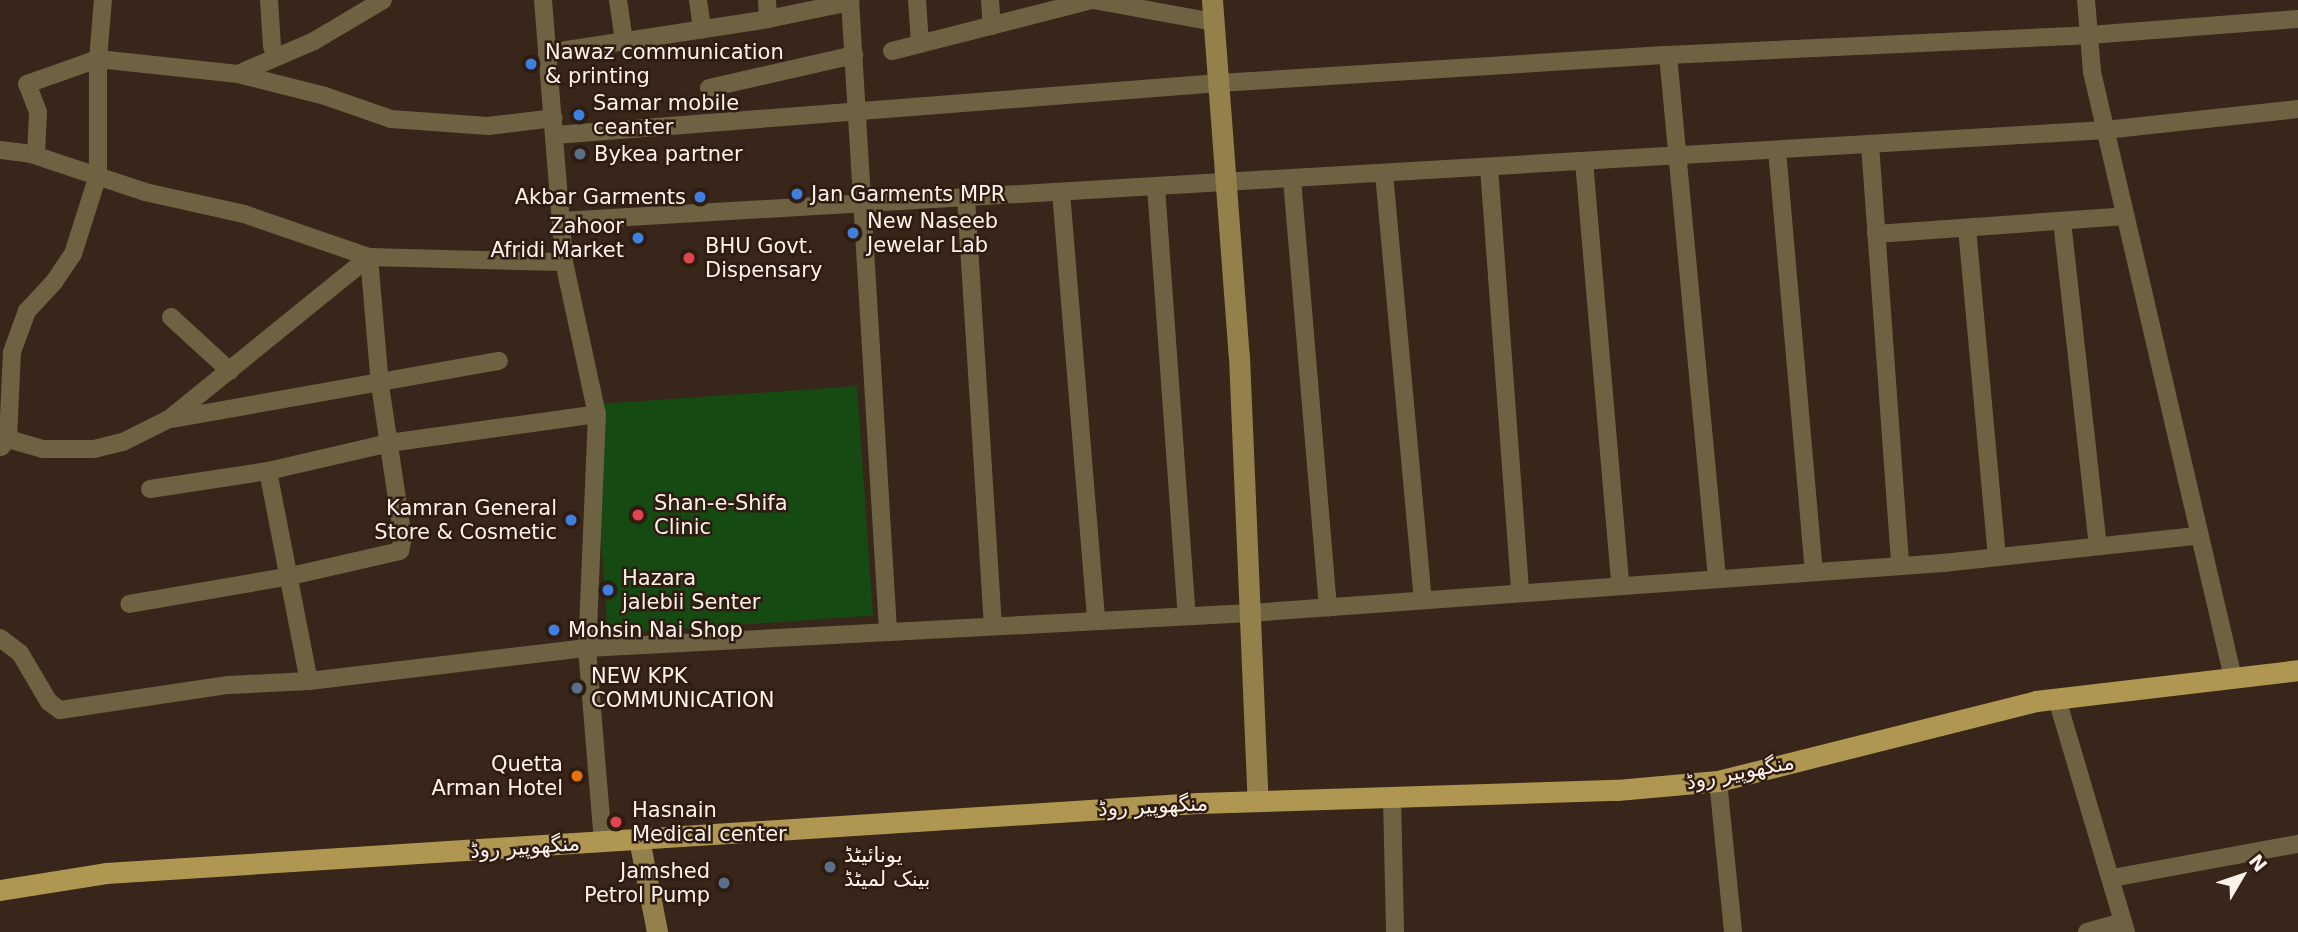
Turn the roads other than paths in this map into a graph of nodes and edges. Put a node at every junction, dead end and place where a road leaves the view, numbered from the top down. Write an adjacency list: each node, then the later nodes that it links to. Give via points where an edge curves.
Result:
1 (103, 0): 28 (street)
2 (269, 0): 23 (street)
3 (383, 0): 29 (street, via 314,41)
4 (543, 0): 25 (street)
5 (618, 0): 21 (street)
6 (698, 0): 19 (street)
7 (767, 0): 15 (street)
8 (918, 0): 22 (street)
9 (990, 0): 18 (street)
10 (1093, 0): 14 (street); 17 (street)
11 (1212, 0): 17 (street)
12 (2086, 0): 20 (street)
13 (850, 1): 15 (street); 26 (street)
14 (1062, 4): 18 (street)
15 (768, 19): 19 (street)
16 (2298, 19): 20 (street)
17 (1214, 22): 30 (street)
18 (992, 26): 22 (street)
19 (702, 30): 21 (street)
20 (2089, 35): 27 (street); 35 (street)
21 (624, 41): 25 (street)
22 (920, 44): 24 (street)
23 (272, 47)
24 (892, 51)
25 (547, 53): 34 (street)
26 (854, 55): 31 (street); 33 (street)
27 (1668, 55): 30 (street); 40 (street)
28 (98, 59): 29 (street); 39 (street, via 27,84 38,112); 44 (street)
29 (238, 74): 34 (street, via 325,96 391,120)
30 (1219, 83): 33 (street); 46 (street)
31 (709, 88)
32 (2298, 109): 35 (street)
33 (858, 112): 34 (street); 50 (street)
34 (555, 127): 52 (street)
35 (2105, 130): 36 (street); 51 (street)
36 (1870, 144): 38 (street); 55 (street)
37 (0, 150): 39 (street)
38 (1777, 150): 40 (street); 72 (street)
39 (36, 155): 44 (street)
40 (1677, 156): 41 (street); 74 (street)
41 (1584, 161): 42 (street); 75 (street)
42 (1489, 167): 43 (street); 76 (street)
43 (1384, 173): 45 (street); 77 (street)
44 (98, 175): 56 (street, via 145,192 244,214); 65 (street, via 73,254 27,312 12,352)
45 (1292, 179): 46 (street); 79 (street)
46 (1226, 183): 47 (street); 80 (street)
47 (1156, 187): 48 (street); 81 (street)
48 (1061, 192): 49 (street); 82 (street)
49 (966, 198): 50 (street); 83 (street)
50 (863, 204): 52 (street); 84 (street)
51 (2125, 216): 53 (street); 68 (street)
52 (561, 221): 57 (street)
53 (2062, 221): 54 (street); 69 (street)
54 (1966, 228): 55 (street); 70 (street)
55 (1877, 234): 71 (street)
56 (369, 257): 57 (street); 60 (street); 61 (street)
57 (564, 262): 62 (street)
58 (171, 317): 60 (street)
59 (499, 361): 61 (street)
60 (230, 371): 63 (street)
61 (380, 385): 63 (street); 64 (street)
62 (597, 414): 64 (street); 86 (street)
63 (169, 419): 65 (street, via 123,442 94,449)
64 (389, 443): 66 (street); 73 (street, via 403,543 400,551)
65 (4, 444)
66 (268, 471): 67 (street); 73 (street)
67 (150, 489)
68 (2197, 536): 69 (street); 88 (street)
69 (2098, 546): 70 (street)
70 (1997, 557): 71 (street)
71 (1900, 565): 72 (street)
72 (1814, 571): 74 (street)
73 (291, 576): 78 (street); 89 (street)
74 (1717, 578): 75 (street)
75 (1620, 585): 76 (street)
76 (1520, 592): 77 (street)
77 (1423, 599): 79 (street)
78 (129, 604)
79 (1328, 607): 80 (street)
80 (1250, 613): 81 (street); 93 (street)
81 (1187, 616): 82 (street)
82 (1096, 620): 83 (street)
83 (993, 625): 84 (street)
84 (888, 630): 86 (street)
85 (0, 638): 89 (street, via 20,653 50,702 60,710 228,685)
86 (587, 648): 89 (street); 95 (street)
87 (2298, 670): 88 (main road, منگھوپیر روڈ)
88 (2233, 678): 90 (main road, منگھوپیر روڈ)
89 (309, 681)
90 (2057, 699): 91 (main road, منگھوپیر روڈ); 97 (street)
91 (1718, 781): 92 (main road, منگھوپیر روڈ, via 1617,790); 102 (street)
92 (1392, 797): 93 (main road, منگھوپیر روڈ); 101 (street)
93 (1258, 801): 94 (main road, منگھوپیر روڈ)
94 (639, 839): 95 (main road, منگھوپیر روڈ); 100 (street)
95 (603, 842): 98 (main road, منگھوپیر روڈ, via 106,873)
96 (2298, 844): 97 (street)
97 (2112, 878): 99 (street)
98 (0, 890)
99 (2125, 927): 103 (street)
100 (657, 932)
101 (1395, 932)
102 (1733, 932)
103 (2087, 932)

